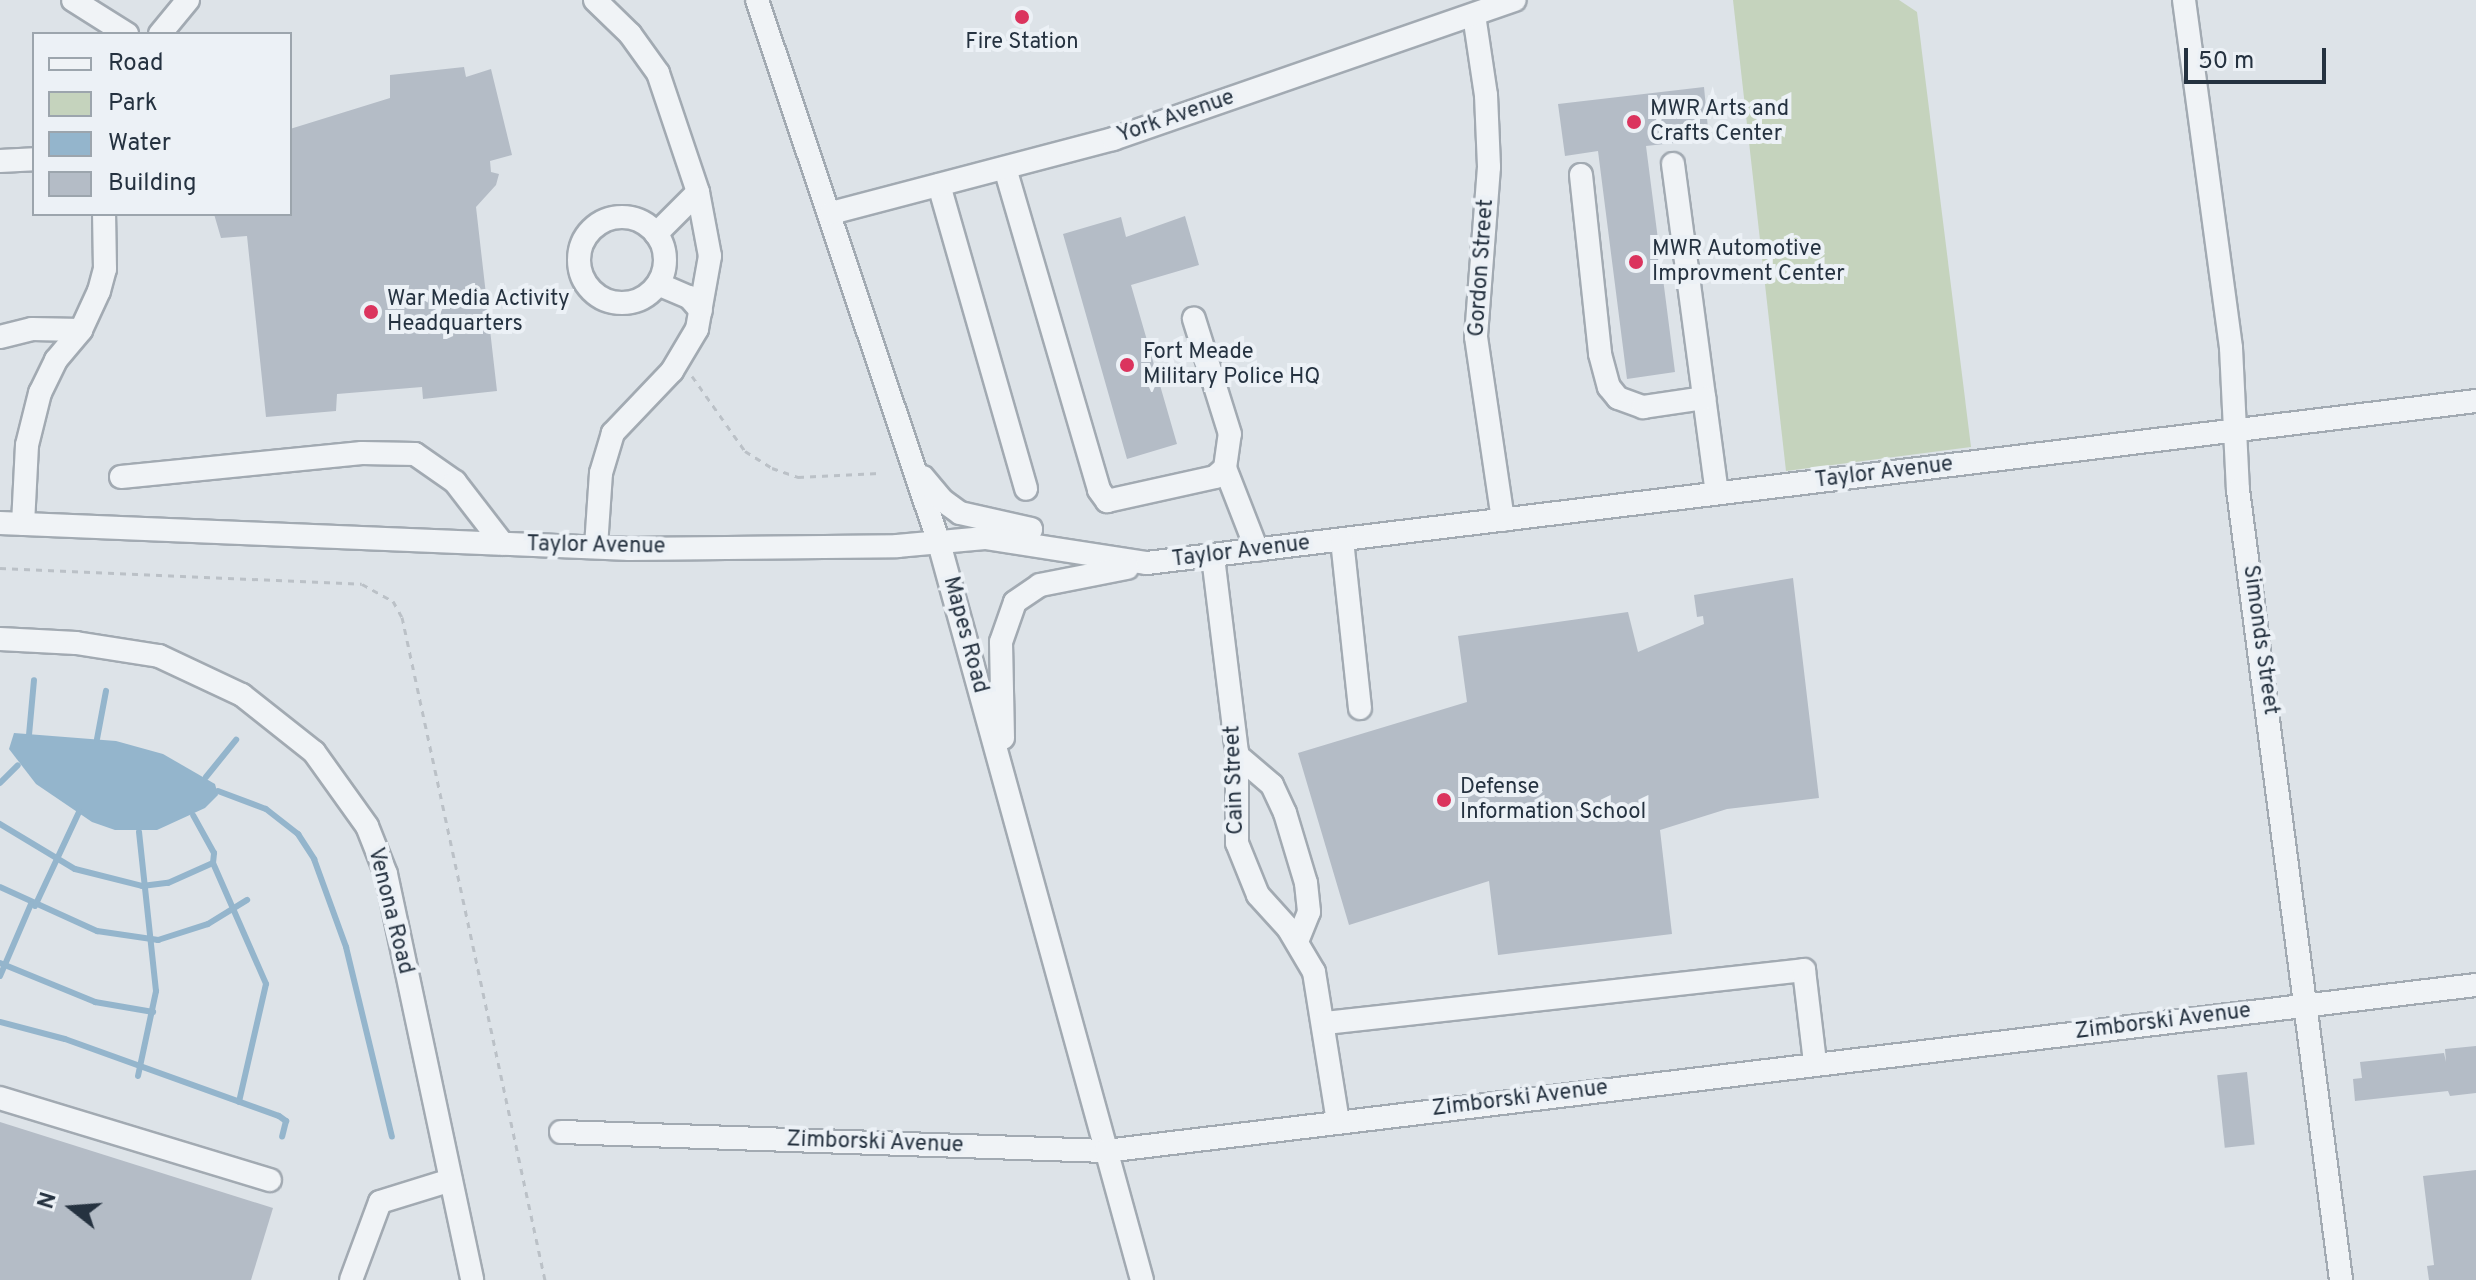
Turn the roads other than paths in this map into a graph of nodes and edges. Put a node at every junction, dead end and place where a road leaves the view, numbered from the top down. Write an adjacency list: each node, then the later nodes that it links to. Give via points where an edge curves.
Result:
1 (73, 0): 8 (street)
2 (188, 0): 10 (street)
3 (595, 0): 17 (street, via 630,34 658,73)
4 (757, 0): 18 (street, Mapes Road)
5 (1515, 0): 7 (street, York Avenue)
6 (2184, 0): 28 (street, Simonds Street, via 2231,348)
7 (1474, 15): 14 (street, York Avenue, via 1113,139); 34 (street, Gordon Street, via 1486,95 1489,167 1476,337)
8 (92, 24): 9 (street)
9 (120, 32)
10 (162, 32)
11 (32, 159): 12 (street)
12 (0, 161)
13 (1673, 164): 26 (street)
14 (1005, 168): 16 (street, York Avenue); 30 (street, via 1103,498 1114,502 1215,477)
15 (1581, 175): 26 (street, via 1600,354 1609,387 1618,398 1643,407)
16 (939, 185): 18 (street, York Avenue); 32 (street)
17 (698, 192): 20 (street); 22 (street, via 710,256)
18 (831, 213): 29 (street, Mapes Road)
19 (104, 216): 24 (street, via 105,269)
20 (656, 234): 21 (street, via 665,255); 21 (street, via 629,218 602,222 584,241 580,268 593,292 620,303 648,294)
21 (658, 284): 22 (street, via 689,297)
22 (701, 311): 40 (street, via 672,371 613,433 601,473)
23 (1194, 319): 30 (street, via 1230,434)
24 (81, 330): 25 (street, via 32,329); 36 (street, via 56,360 40,393 27,445)
25 (0, 337)
26 (1704, 398): 33 (street)
27 (2476, 401): 28 (street, Taylor Avenue)
28 (2235, 430): 33 (street, Taylor Avenue); 50 (street, Simonds Street)
29 (913, 463): 38 (street, Mapes Road); 43 (street, via 942,500 960,513 1062,535)
30 (1225, 468): 41 (street)
31 (121, 477): 39 (street, via 362,453 415,454 455,482)
32 (1026, 489)
33 (1717, 493): 34 (street, Taylor Avenue)
34 (1503, 520): 37 (street, Taylor Avenue)
35 (0, 523): 36 (street, Taylor Avenue)
36 (23, 524): 39 (street, Taylor Avenue)
37 (1342, 540): 41 (street, Taylor Avenue); 45 (street)
38 (939, 543): 40 (street, Taylor Avenue); 43 (street, Taylor Avenue, via 1002,539); 47 (street, Mapes Road)
39 (503, 544): 40 (street, Taylor Avenue)
40 (596, 547)
41 (1257, 550): 42 (street, Taylor Avenue)
42 (1213, 557): 43 (street, Taylor Avenue); 46 (street, Cain Street)
43 (1147, 563): 47 (street, via 1040,585 1008,612 1000,660)
44 (0, 639): 58 (street, Venona Road, via 76,643 159,656 242,695 314,752 367,826 386,874)
45 (1360, 708)
46 (1237, 755): 48 (street, Cain Street, via 1234,817 1243,867 1258,895); 48 (street, via 1272,785 1285,813 1309,912)
47 (1007, 789): 56 (street, Mapes Road)
48 (1297, 941): 51 (street, Cain Street, via 1314,972)
49 (2476, 985): 50 (street, Zimborski Avenue)
50 (2307, 1006): 52 (street, Zimborski Avenue); 62 (street, Simonds Street)
51 (1325, 1023): 52 (street, via 1804,970); 54 (street, Cain Street)
52 (1815, 1062): 54 (street, Zimborski Avenue)
53 (0, 1098): 57 (street)
54 (1338, 1122): 56 (street, Zimborski Avenue)
55 (561, 1132): 56 (street, Zimborski Avenue)
56 (1106, 1151): 61 (street, Mapes Road)
57 (270, 1180)
58 (451, 1180): 59 (street, via 380,1202); 60 (street, Venona Road)
59 (351, 1280)
60 (472, 1280)
61 (1142, 1280)
62 (2341, 1280)

